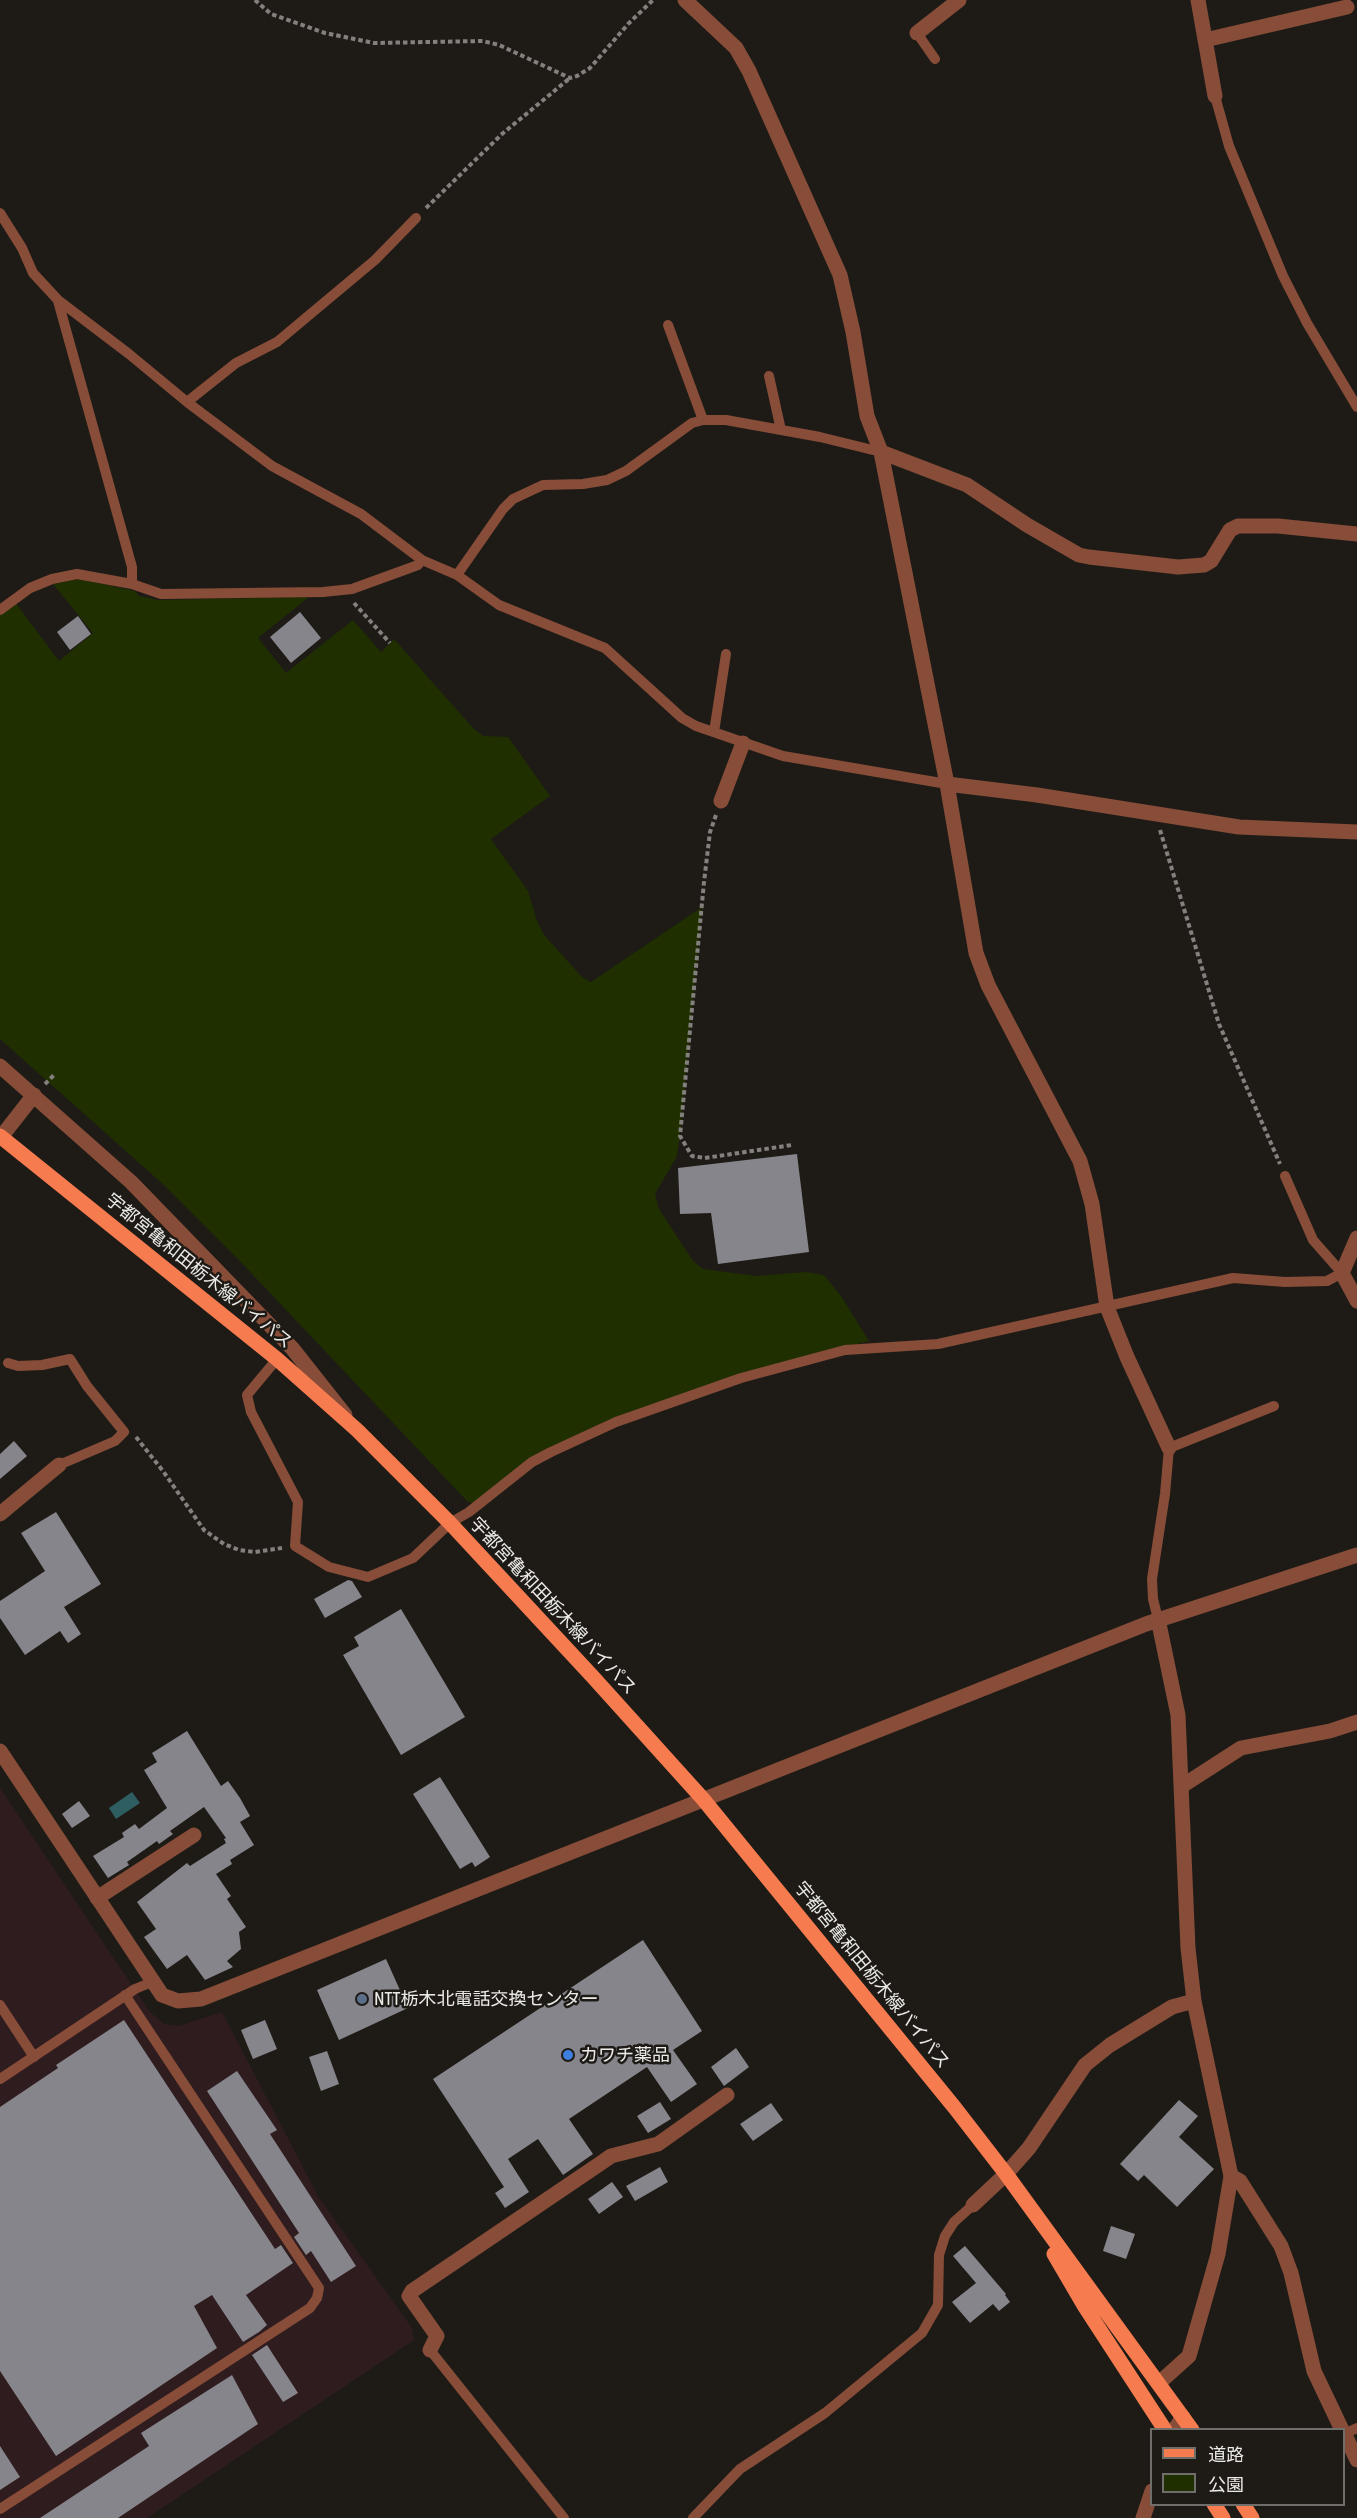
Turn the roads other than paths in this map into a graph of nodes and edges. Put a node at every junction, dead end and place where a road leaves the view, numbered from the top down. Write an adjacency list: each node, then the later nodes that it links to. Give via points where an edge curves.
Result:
1 (685, 0): 18 (street, via 736,48 804,191 840,275 867,416)
2 (959, 0): 5 (street)
3 (1198, 0): 6 (street)
4 (1337, 6): 6 (street)
5 (916, 33): 7 (lane)
6 (1205, 40): 8 (street)
7 (935, 59)
8 (1215, 96): 15 (lane, via 1229,146 1283,276)
9 (0, 213): 11 (lane, via 33,273)
10 (416, 218): 14 (lane, via 375,260 278,342 236,363)
11 (58, 300): 14 (lane); 22 (lane, via 132,567)
12 (668, 325): 16 (lane)
13 (769, 376): 17 (lane)
14 (187, 402): 20 (lane, via 272,466 362,514)
15 (1357, 407)
16 (703, 420): 17 (lane); 21 (lane, via 692,423 626,471 607,480 543,485 513,499)
17 (781, 430): 18 (lane)
18 (881, 452): 19 (street, via 967,485 1027,525 1089,557 1178,567 1204,565 1211,561 1230,530 1238,526); 27 (street)
19 (1357, 534)
20 (422, 560): 21 (lane); 22 (lane, via 418,565 346,590 160,594)
21 (457, 574): 25 (lane, via 499,605 605,648 682,718)
22 (132, 584): 23 (lane, via 77,574 30,588)
23 (0, 610)
24 (726, 654): 25 (lane)
25 (714, 732): 26 (lane)
26 (743, 743): 27 (lane, via 804,760); 28 (street)
27 (946, 784): 29 (street, via 1239,827); 37 (street, via 976,953 988,985 1080,1161 1092,1204)
28 (721, 801)
29 (1357, 832)
30 (0, 1066): 31 (street)
31 (34, 1095): 32 (street); 41 (street, via 131,1182 245,1299 298,1356)
32 (1, 1136): 38 (main road, 宇都宮亀和田栃木線バイパス)
33 (1285, 1176): 35 (lane, via 1313,1240)
34 (1357, 1238): 35 (street)
35 (1342, 1273): 36 (street); 37 (lane, via 1327,1281 1306,1282 1233,1278)
36 (1357, 1301)
37 (1107, 1307): 42 (street); 45 (lane, via 938,1344 845,1350 661,1404 532,1462)
38 (277, 1359): 41 (main road, 宇都宮亀和田栃木線バイパス); 45 (lane, via 247,1395 251,1412 298,1502 296,1546 329,1567 368,1577 413,1558)
39 (8, 1363): 43 (lane, via 42,1365 70,1359 124,1432 115,1441)
40 (1274, 1406): 42 (lane)
41 (357, 1430): 45 (main road, 宇都宮亀和田栃木線バイパス)
42 (1169, 1448): 47 (lane, via 1152,1579)
43 (59, 1465): 44 (street)
44 (0, 1514)
45 (450, 1523): 51 (main road, 宇都宮亀和田栃木線バイパス)
46 (1357, 1556): 47 (street)
47 (1158, 1619): 50 (street, via 1178,1715); 51 (street)
48 (1357, 1722): 50 (street, via 1241,1748)
49 (0, 1751): 53 (street)
50 (1182, 1786): 56 (street)
51 (702, 1799): 54 (street, via 201,1999 178,2001 162,1995); 61 (main road, 宇都宮亀和田栃木線バイパス, via 900,2038)
52 (194, 1835): 53 (street)
53 (98, 1898): 54 (street)
54 (152, 1982): 55 (lane)
55 (125, 1995): 58 (lane); 71 (lane, via 319,2288 310,2308)
56 (1194, 2001): 61 (street, via 1173,2007 1084,2065 1029,2148); 62 (street)
57 (0, 2005): 58 (lane)
58 (34, 2057): 59 (lane)
59 (0, 2079)
60 (727, 2094): 64 (street, via 658,2144 611,2156 412,2291 409,2296 437,2336)
61 (1006, 2175): 63 (street); 65 (main road, 宇都宮亀和田栃木線バイパス); 67 (main road, 宇都宮亀和田栃木線バイパス)
62 (1231, 2176): 65 (street, via 1218,2254 1189,2356); 68 (street, via 1240,2181 1281,2246 1314,2372)
63 (973, 2205): 73 (lane, via 945,2236 939,2255 938,2305 922,2332 825,2413 740,2469)
64 (430, 2350): 72 (lane)
65 (1159, 2383): 66 (main road, 宇都宮亀和田栃木線バイパス)
66 (1188, 2423)
67 (1164, 2428)
68 (1347, 2431): 69 (street)
69 (1357, 2460)
70 (1150, 2497): 74 (street)
71 (0, 2509)
72 (564, 2518)
73 (693, 2518)
74 (1143, 2518)

